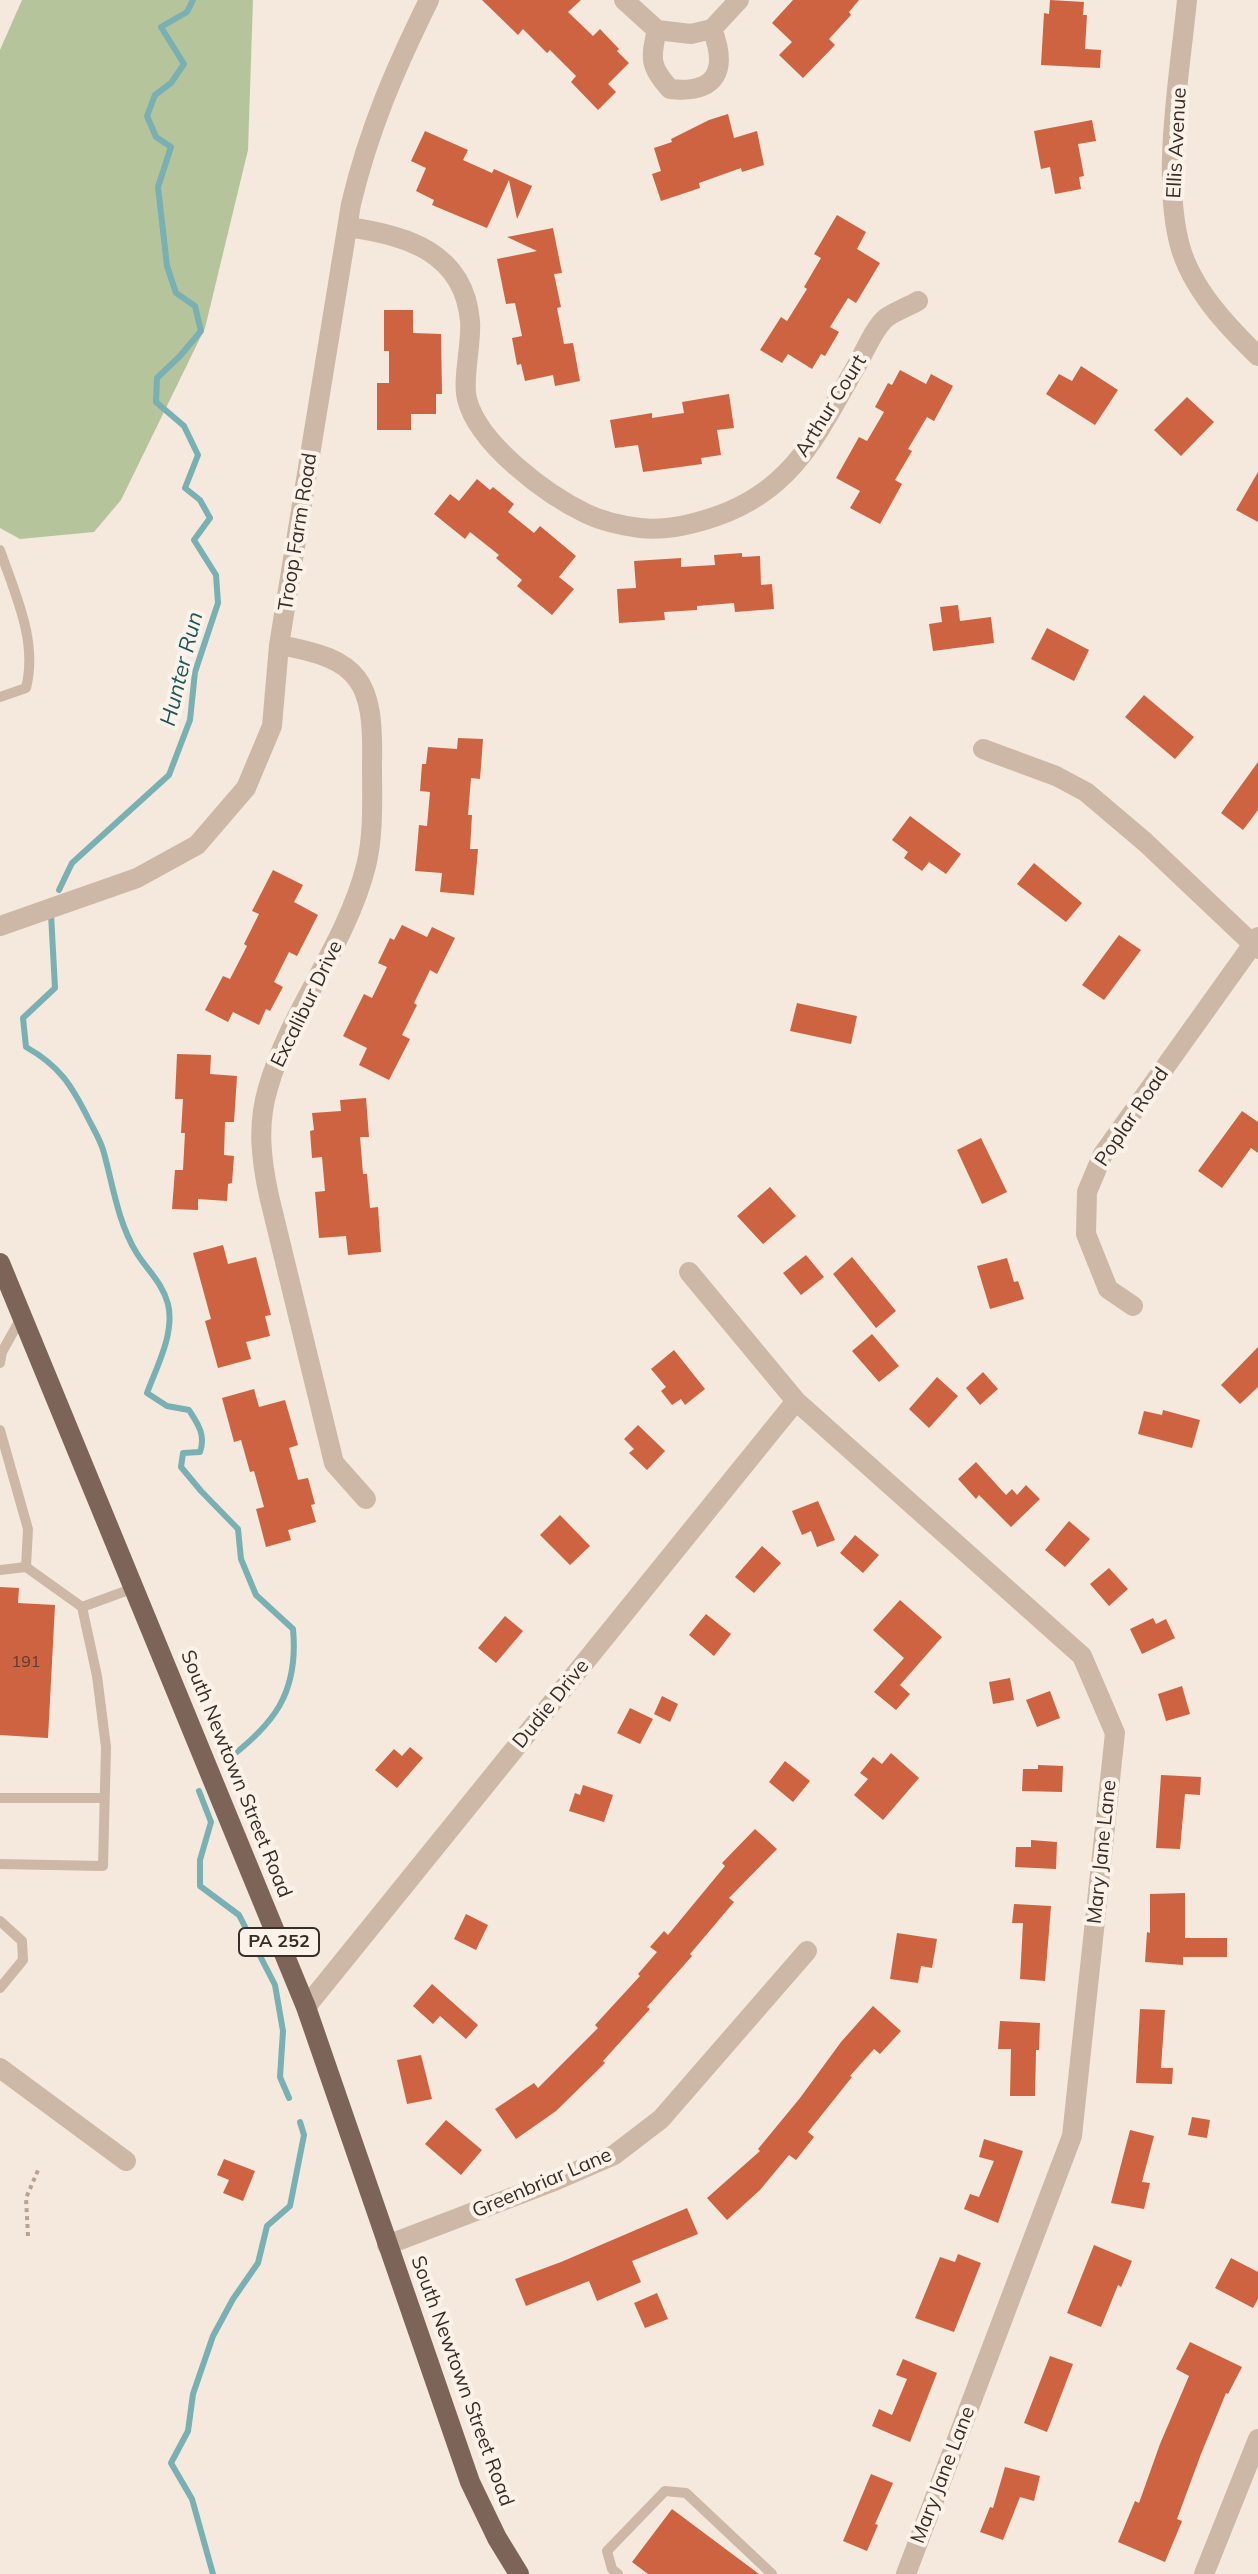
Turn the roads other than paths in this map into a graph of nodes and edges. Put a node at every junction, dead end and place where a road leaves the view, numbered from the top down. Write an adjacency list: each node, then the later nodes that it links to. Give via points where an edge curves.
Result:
1 (429, 0): 7 (street, Troop Farm Road, via 364,149)
2 (624, 0): 6 (street)
3 (739, 0): 5 (street)
4 (1187, 0): 9 (street, Ellis Avenue, via 1171,170 1180,248 1200,289)
5 (712, 29): 6 (street, via 691,34); 6 (street, via 719,68 709,84 691,91 670,89 655,72)
6 (657, 30)
7 (348, 227): 8 (street, Arthur Court, via 385,232 421,245 444,261 464,291 470,320 467,398 479,427 498,448 542,487 589,515 641,528 693,524 742,508 788,474 884,319); 11 (street, Troop Farm Road)
8 (918, 301)
9 (1258, 356)
10 (0, 550): 12 (lane, via 23,619 31,669 26,688)
11 (279, 645): 14 (street, Troop Farm Road, via 272,726 246,788 197,845 137,878); 23 (street, Excalibur Drive, via 316,651 357,675 372,728 367,865 340,935 277,1057 261,1122 261,1159 334,1463)
12 (0, 697)
13 (983, 749): 15 (street, via 1086,792)
14 (0, 926)
15 (1256, 943): 18 (street, Poplar Road, via 1103,1154 1087,1192 1086,1234 1108,1289)
16 (0, 1263): 19 (main road, South Newtown Street Road / PA 252)
17 (689, 1272): 21 (street, Mary Jane Lane)
18 (1133, 1306)
19 (22, 1316): 20 (lane); 26 (main road, South Newtown Street Road / PA 252)
20 (0, 1363)
21 (796, 1401): 34 (street, Dudie Drive); 42 (street, Mary Jane Lane, via 1082,1656 1115,1733 1072,2136)
22 (0, 1430): 24 (lane, via 28,1529)
23 (366, 1499)
24 (26, 1567): 25 (lane); 27 (lane)
25 (0, 1570)
26 (134, 1588): 27 (lane); 34 (main road, South Newtown Street Road / PA 252)
27 (82, 1607): 29 (lane, via 106,1747)
28 (0, 1798): 29 (lane)
29 (104, 1798): 30 (lane, via 103,1866)
30 (0, 1864)
31 (0, 1921): 33 (lane, via 22,1941 23,1960)
32 (807, 1951): 37 (street, Greenbriar Lane, via 661,2119 614,2155)
33 (0, 1988)
34 (306, 2007): 37 (main road, South Newtown Street Road / PA 252)
35 (0, 2068): 36 (street)
36 (126, 2161)
37 (387, 2245): 39 (main road, South Newtown Street Road / PA 252, via 470,2482)
38 (1258, 2439): 43 (street)
39 (519, 2574)
40 (618, 2574): 41 (lane, via 607,2551 665,2491 686,2493)
41 (772, 2574)
42 (906, 2574)
43 (1204, 2574)

